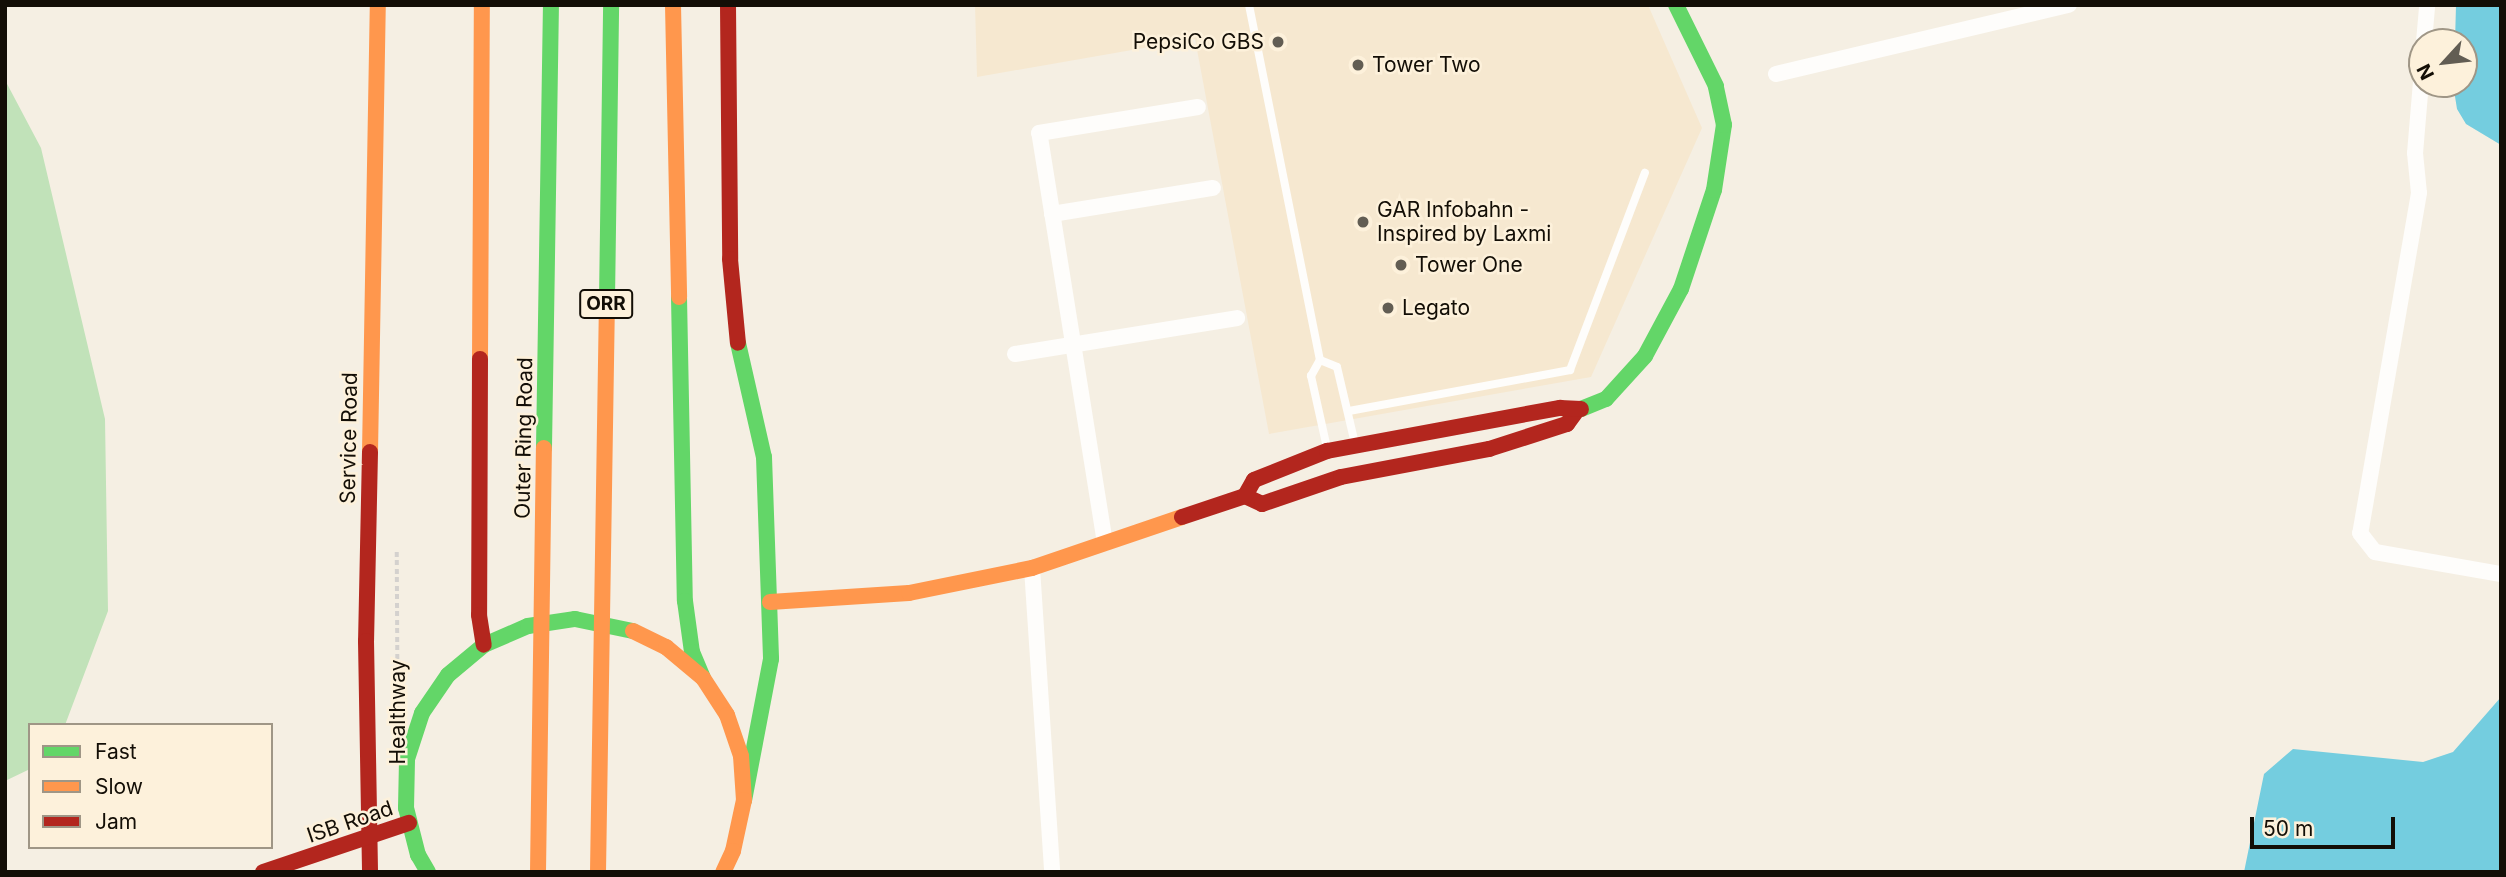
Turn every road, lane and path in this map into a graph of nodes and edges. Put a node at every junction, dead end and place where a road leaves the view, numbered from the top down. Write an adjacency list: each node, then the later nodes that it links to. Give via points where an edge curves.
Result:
1 (378, 5): 37 (main road, Service Road, via 366,641)
2 (482, 5): 32 (main road, via 479,615)
3 (551, 5): 42 (main road, Outer Ring Road / ORR)
4 (611, 5): 43 (main road, ORR)
5 (673, 5): 33 (main road, via 685,601 692,652)
6 (729, 5): 31 (main road, via 730,259 739,352 764,457)
7 (1250, 5): 21 (lane)
8 (1676, 5): 22 (main road, via 1716,86 1724,125 1714,190 1681,289 1645,356 1606,399)
9 (2427, 5): 11 (street)
10 (2064, 6): 12 (street)
11 (2425, 28)
12 (1776, 74)
13 (2420, 98): 30 (street, via 2415,153 2419,193 2360,533 2375,552)
14 (1198, 107): 17 (street, via 1039,133)
15 (1645, 173): 23 (lane, via 1570,370)
16 (1213, 188): 17 (street)
17 (1052, 214): 19 (street)
18 (1237, 318): 19 (street)
19 (1072, 344): 20 (street); 27 (street)
20 (1015, 354)
21 (1320, 360): 23 (lane, via 1337,367); 25 (lane, via 1311,376)
22 (1577, 410): 24 (main road, via 1560,408); 26 (main road, via 1567,425 1489,449 1341,477 1262,504)
23 (1349, 411): 24 (lane)
24 (1355, 445): 25 (main road)
25 (1327, 451): 26 (main road, via 1254,480)
26 (1245, 496): 27 (main road)
27 (1104, 544): 29 (main road)
28 (397, 552): 34 (path, Healthway)
29 (1032, 568): 31 (main road, via 909,593); 46 (street)
30 (2501, 574)
31 (769, 602): 35 (main road, via 769,670)
32 (484, 645): 33 (main road, via 527,625 575,619 611,625 666,647); 36 (main road, via 448,675 422,713 407,760)
33 (703, 678): 35 (main road, via 727,715 741,756)
34 (398, 730)
35 (744, 800): 38 (main road)
36 (409, 823): 37 (main road, ISB Road); 41 (main road)
37 (369, 837): 39 (main road, ISB Road); 40 (main road, Service Road)
38 (733, 851): 44 (main road); 45 (main road)
39 (263, 872)
40 (370, 872)
41 (428, 872)
42 (538, 872)
43 (598, 872)
44 (723, 872)
45 (743, 872)
46 (1052, 872)

